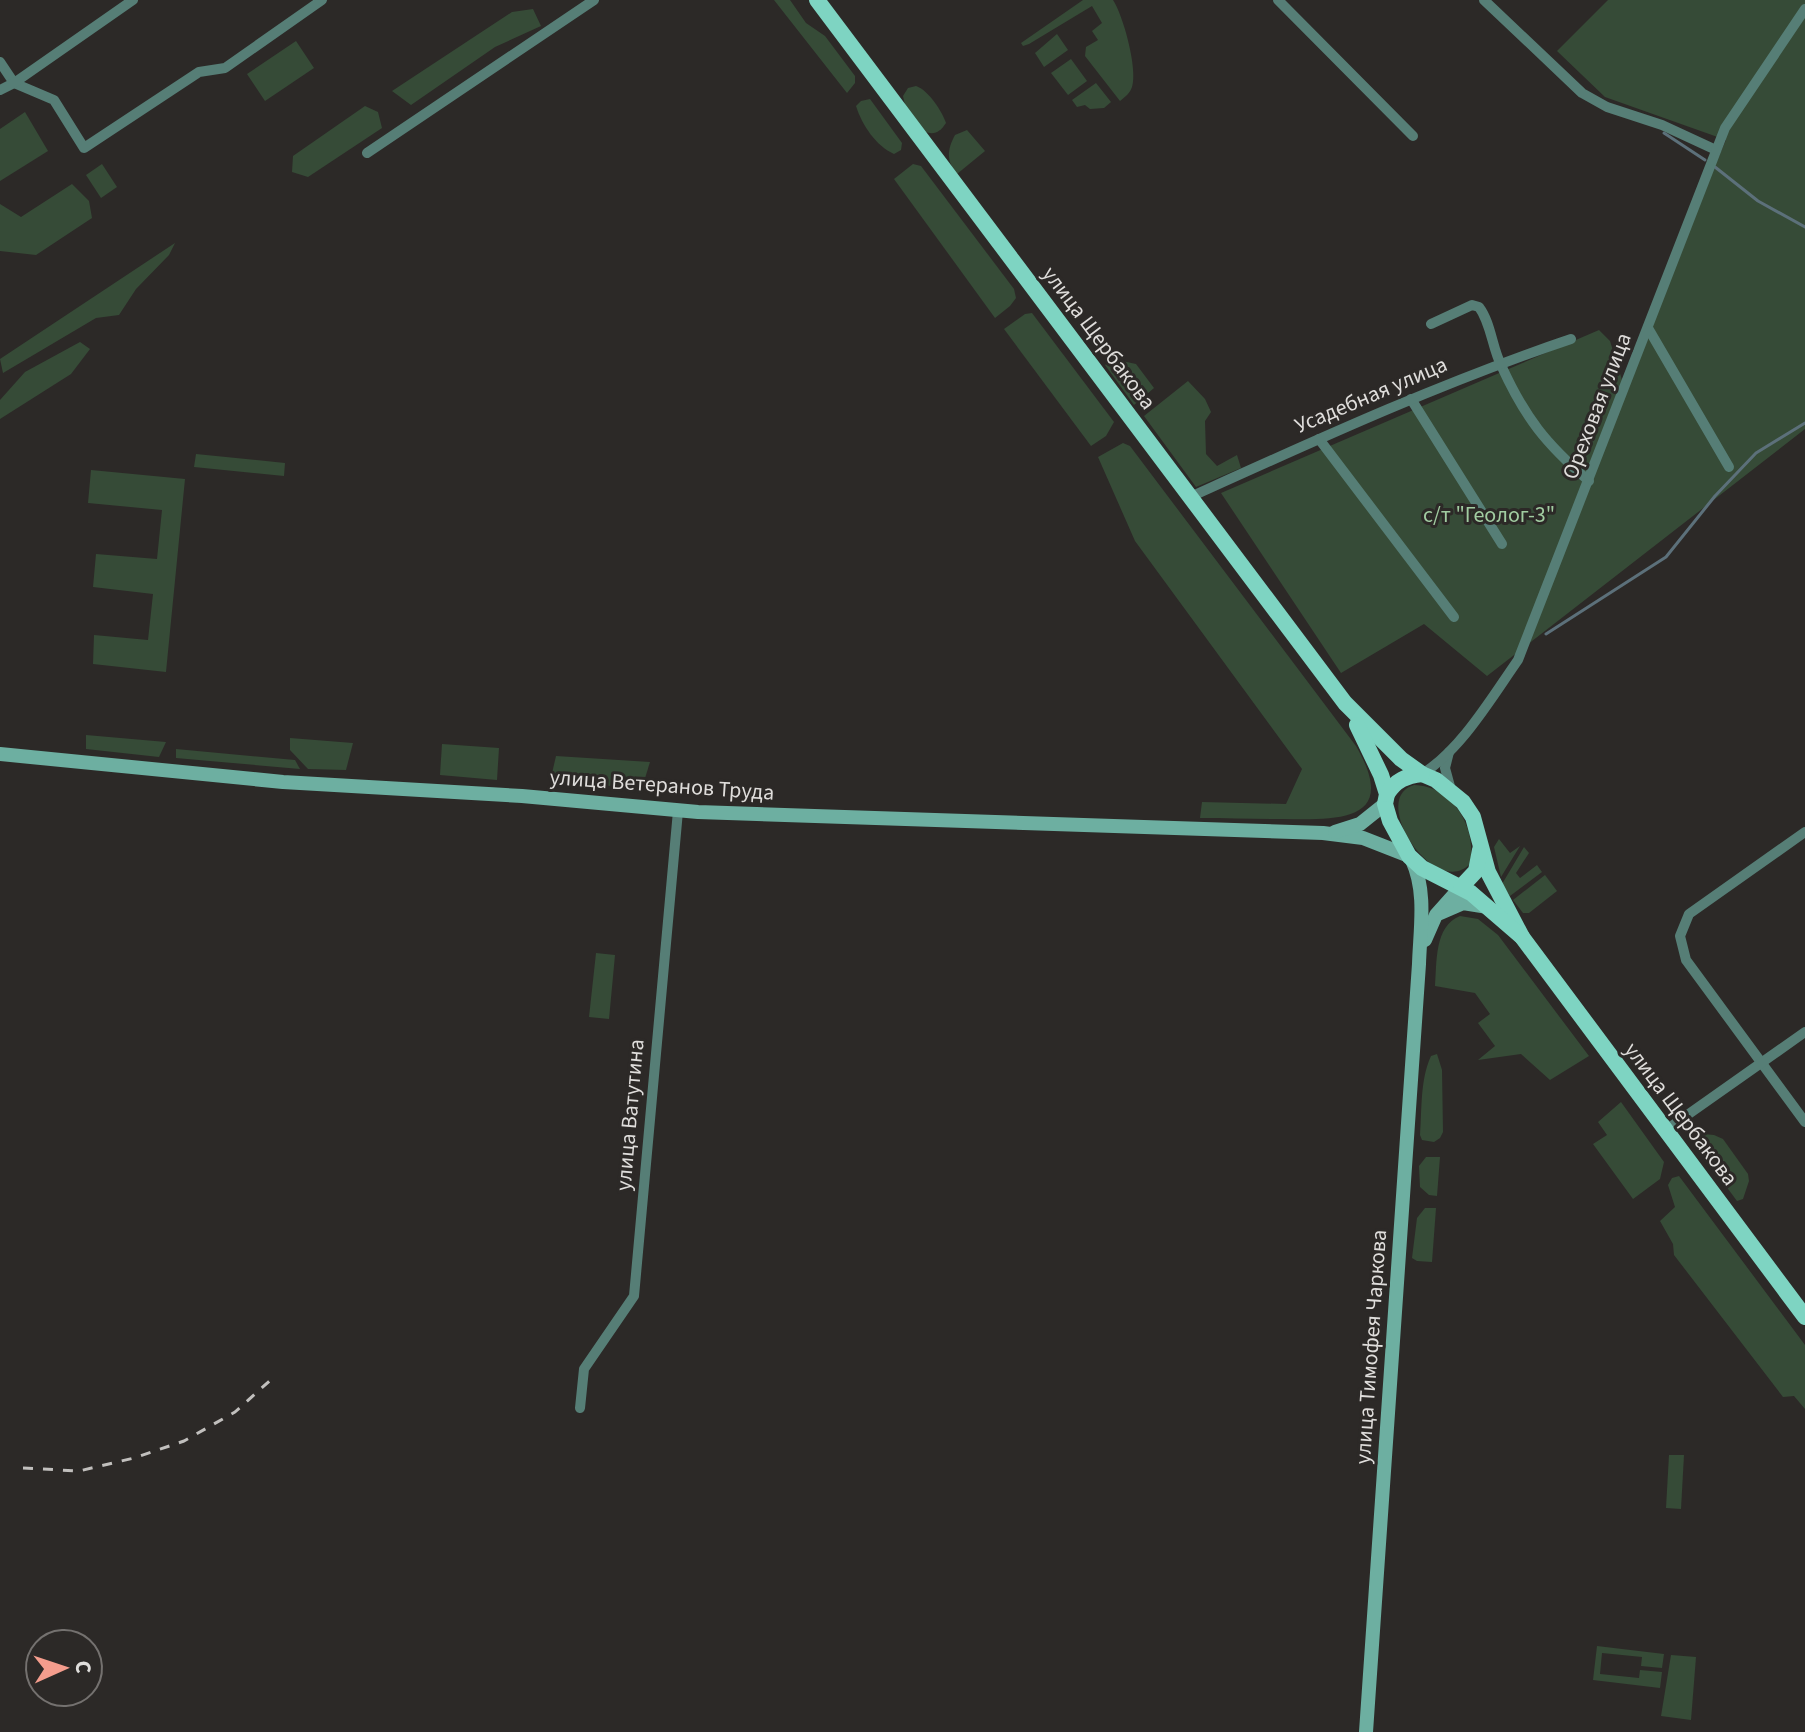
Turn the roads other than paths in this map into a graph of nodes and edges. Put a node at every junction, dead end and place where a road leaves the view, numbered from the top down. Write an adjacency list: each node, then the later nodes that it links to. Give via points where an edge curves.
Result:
1 (133, 0): 9 (street)
2 (322, 0): 9 (street, via 225,68 199,72 84,148 54,100)
3 (594, 0): 13 (street)
4 (817, 0): 22 (main road, улица Щербакова)
5 (1278, 0): 11 (street)
6 (1484, 0): 12 (street, via 1582,93)
7 (1805, 9): 12 (street, via 1725,128)
8 (0, 62): 9 (street)
9 (14, 83): 10 (street)
10 (0, 90)
11 (1413, 136)
12 (1716, 150): 15 (street, Ореховая улица)
13 (367, 153)
14 (1431, 324): 17 (street, via 1472,305 1479,307)
15 (1648, 328): 20 (street); 21 (street, Ореховая улица)
16 (1571, 339): 17 (street, Усадебная улица)
17 (1500, 363): 18 (street, Усадебная улица); 21 (street, via 1530,421)
18 (1411, 399): 19 (street, Усадебная улица); 23 (street)
19 (1319, 439): 22 (street, Усадебная улица); 24 (street)
20 (1729, 467)
21 (1589, 481): 26 (street, Ореховая улица, via 1518,660)
22 (1190, 497): 25 (main road, улица Щербакова)
23 (1502, 544)
24 (1454, 617)
25 (1345, 703): 28 (main road, via 1385,746); 30 (main road, via 1373,755)
26 (1450, 750): 28 (street, Ореховая улица); 29 (street, via 1445,768)
27 (0, 754): 31 (main road, улица Ветеранов Труда, via 283,782)
28 (1422, 774): 29 (main road); 30 (main road, via 1402,778)
29 (1451, 790): 34 (main road, via 1473,817)
30 (1386, 799): 33 (main road, via 1360,824); 35 (main road, via 1396,836)
31 (678, 811): 33 (main road, улица Ветеранов Труда); 46 (street, улица Ватутина, via 634,1296 584,1369)
32 (1805, 832): 42 (street, via 1689,914 1680,936 1686,960)
33 (1323, 833): 35 (main road, via 1363,838)
34 (1481, 848): 36 (main road, via 1476,871); 39 (main road)
35 (1410, 857): 36 (main road); 40 (main road, via 1420,883)
36 (1461, 887): 37 (main road); 38 (main road)
37 (1489, 907): 38 (main road, via 1463,903); 39 (main road)
38 (1436, 915): 40 (main road)
39 (1522, 937): 44 (main road, улица Щербакова)
40 (1419, 964): 47 (main road, улица Тимофея Чаркова)
41 (1805, 1032): 42 (street)
42 (1762, 1063): 43 (street); 44 (street)
43 (1805, 1122)
44 (1666, 1130): 45 (main road, улица Щербакова)
45 (1805, 1317)
46 (580, 1408)
47 (1366, 1732)

